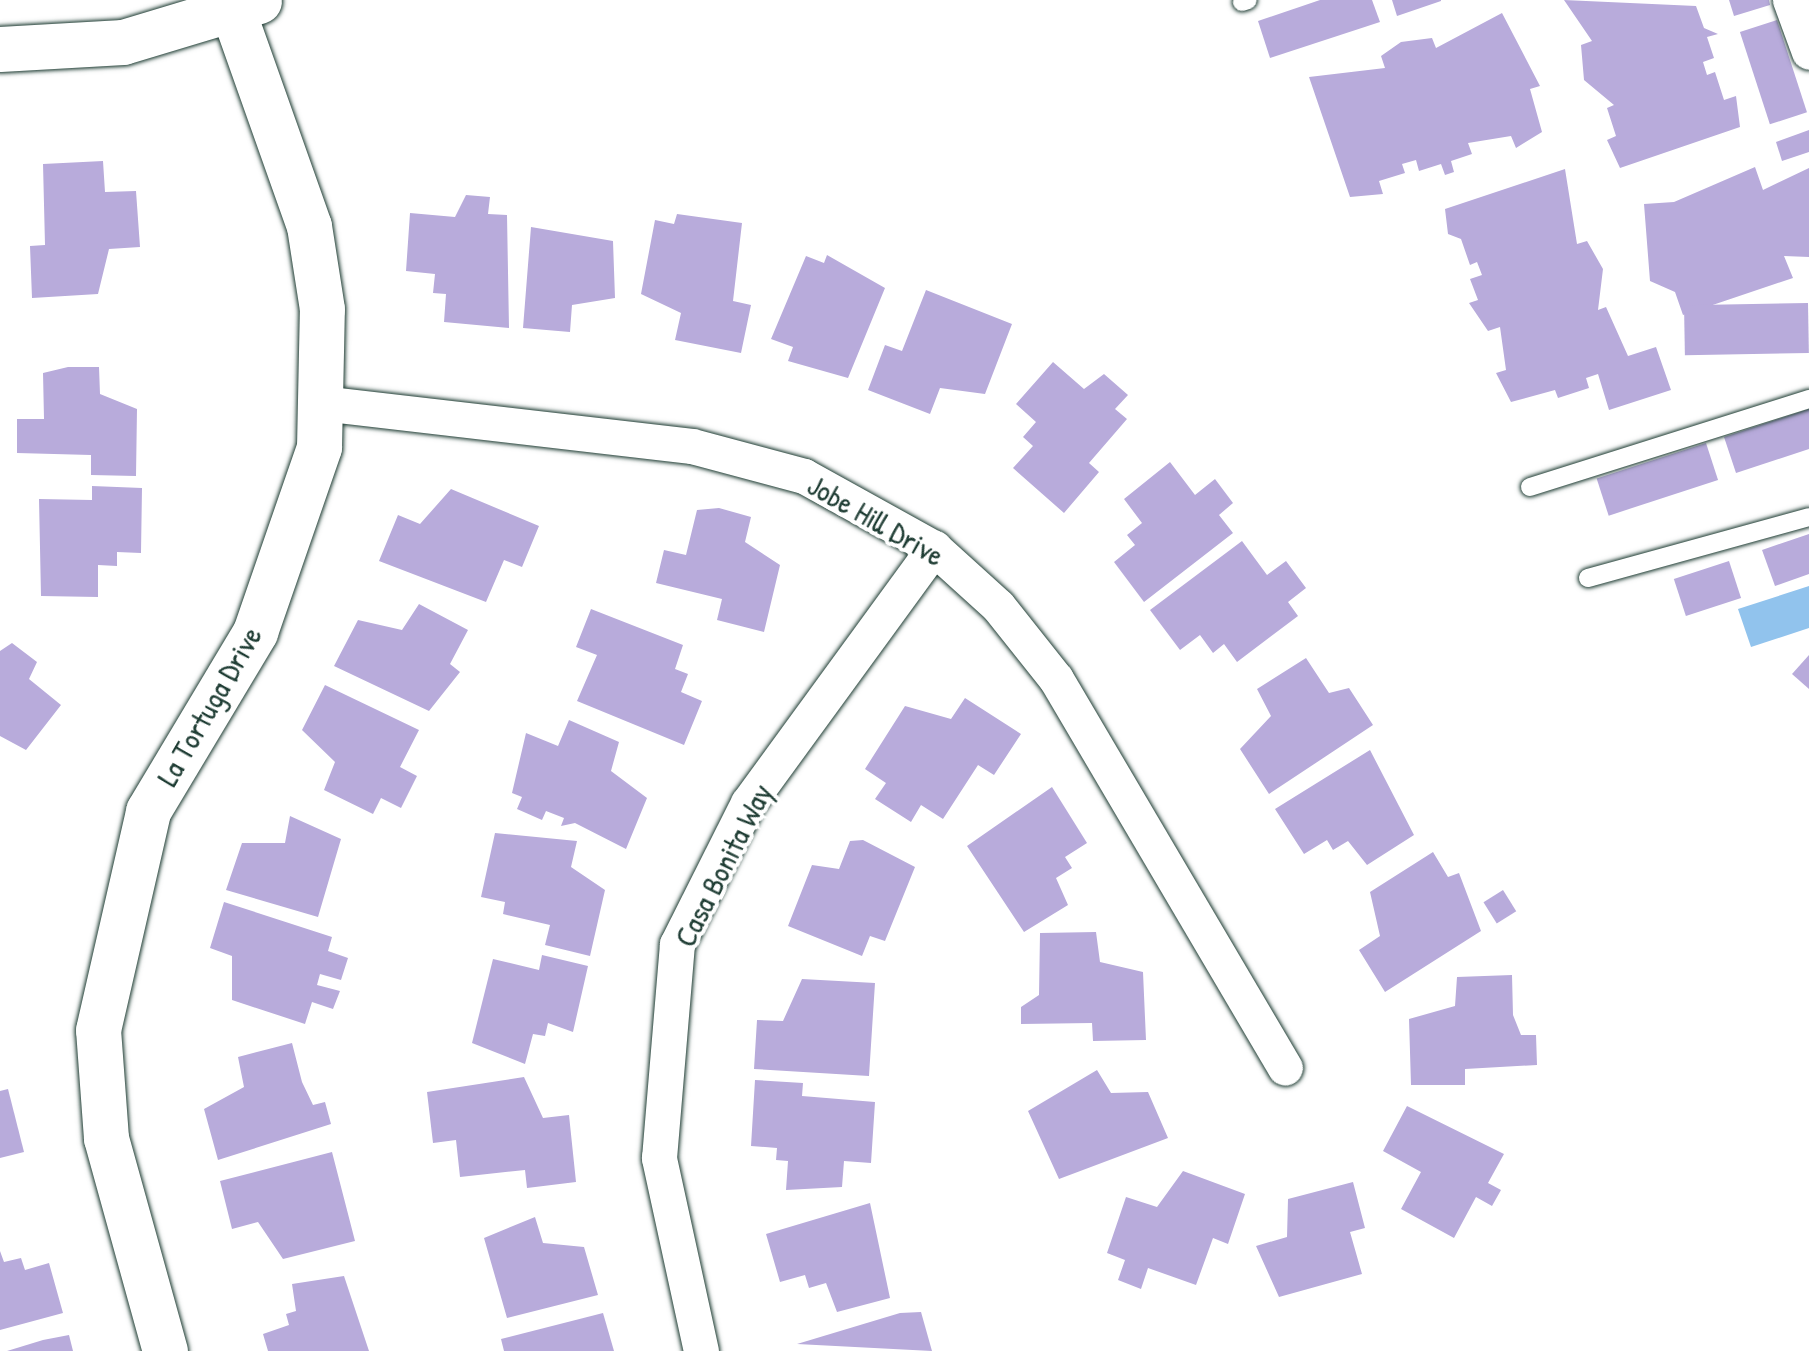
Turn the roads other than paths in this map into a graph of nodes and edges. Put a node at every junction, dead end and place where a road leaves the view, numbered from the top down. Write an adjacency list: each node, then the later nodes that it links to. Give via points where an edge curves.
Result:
1 (1790, 0): 4 (street)
2 (246, 5): 3 (street, via 123,42); 6 (street, La Tortuga Drive, via 309,226 322,309)
3 (0, 49)
4 (1809, 52)
5 (1809, 400): 7 (lane)
6 (320, 403): 9 (street, Jobe Hill Drive, via 692,446 804,476); 12 (street, La Tortuga Drive, via 319,447 256,632 148,811 98,1030 106,1138)
7 (1530, 487)
8 (1809, 517): 10 (lane)
9 (934, 548): 11 (street, Jobe Hill Drive, via 998,606 1056,679); 13 (street, Casa Bonita Way, via 748,802 677,944 659,1158)
10 (1588, 578)
11 (1285, 1066)
12 (165, 1351)
13 (701, 1351)

